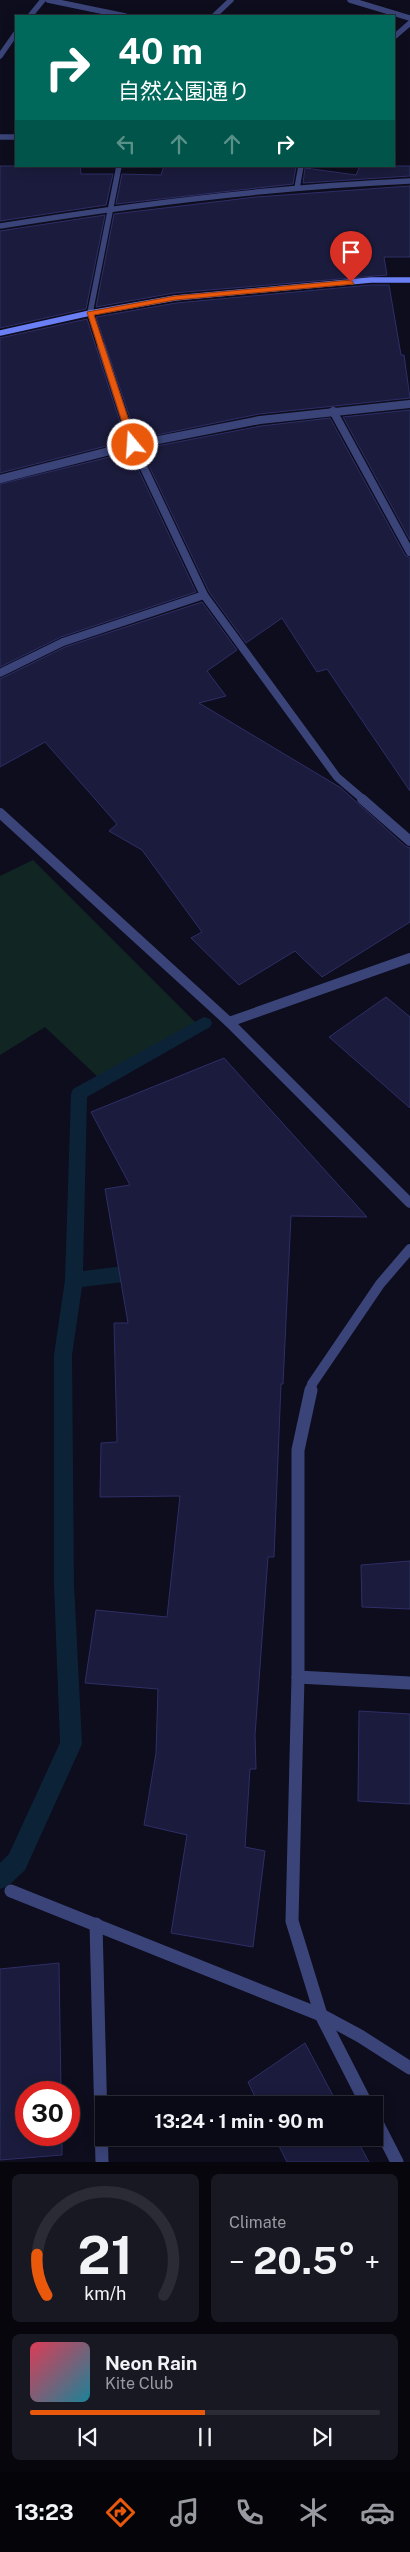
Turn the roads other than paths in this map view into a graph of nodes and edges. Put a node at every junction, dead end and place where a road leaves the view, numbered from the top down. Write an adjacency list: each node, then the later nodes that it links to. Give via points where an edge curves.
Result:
1 (43, 0): 5 (street)
2 (48, 0): 6 (street)
3 (231, 0): 7 (street)
4 (350, 0): 8 (street)
5 (31, 15)
6 (119, 15)
7 (215, 15)
8 (410, 18)
9 (410, 23): 11 (street)
10 (15, 34): 12 (street)
11 (395, 37)
12 (0, 56)
13 (0, 137): 14 (street)
14 (15, 137)
15 (119, 167): 19 (street)
16 (301, 167): 18 (street)
17 (410, 181): 18 (street)
18 (298, 188): 19 (street)
19 (110, 207): 20 (street); 22 (street)
20 (0, 226)
21 (410, 280): 22 (street, via 371,280 175,298)
22 (90, 313): 23 (street); 26 (street)
23 (0, 334)
24 (410, 404): 25 (street)
25 (333, 411): 26 (street, via 260,420); 28 (street)
26 (133, 445): 27 (street); 29 (street)
27 (0, 479)
28 (410, 552)
29 (204, 595): 30 (street, via 63,642); 32 (street, via 337,777)
30 (0, 673)
31 (0, 813): 34 (street)
32 (410, 841)
33 (410, 958): 34 (street)
34 (229, 1022): 35 (street)
35 (410, 1203)
36 (410, 1249): 37 (street, via 380,1284 312,1384 298,1450)
37 (298, 1677): 38 (street); 41 (street, via 292,1921)
38 (410, 1684)
39 (11, 1891): 40 (street)
40 (96, 1924): 41 (street); 45 (street)
41 (321, 2015): 42 (street); 43 (street)
42 (410, 2068)
43 (362, 2096)
44 (383, 2135): 46 (street)
45 (102, 2162)
46 (397, 2162)

